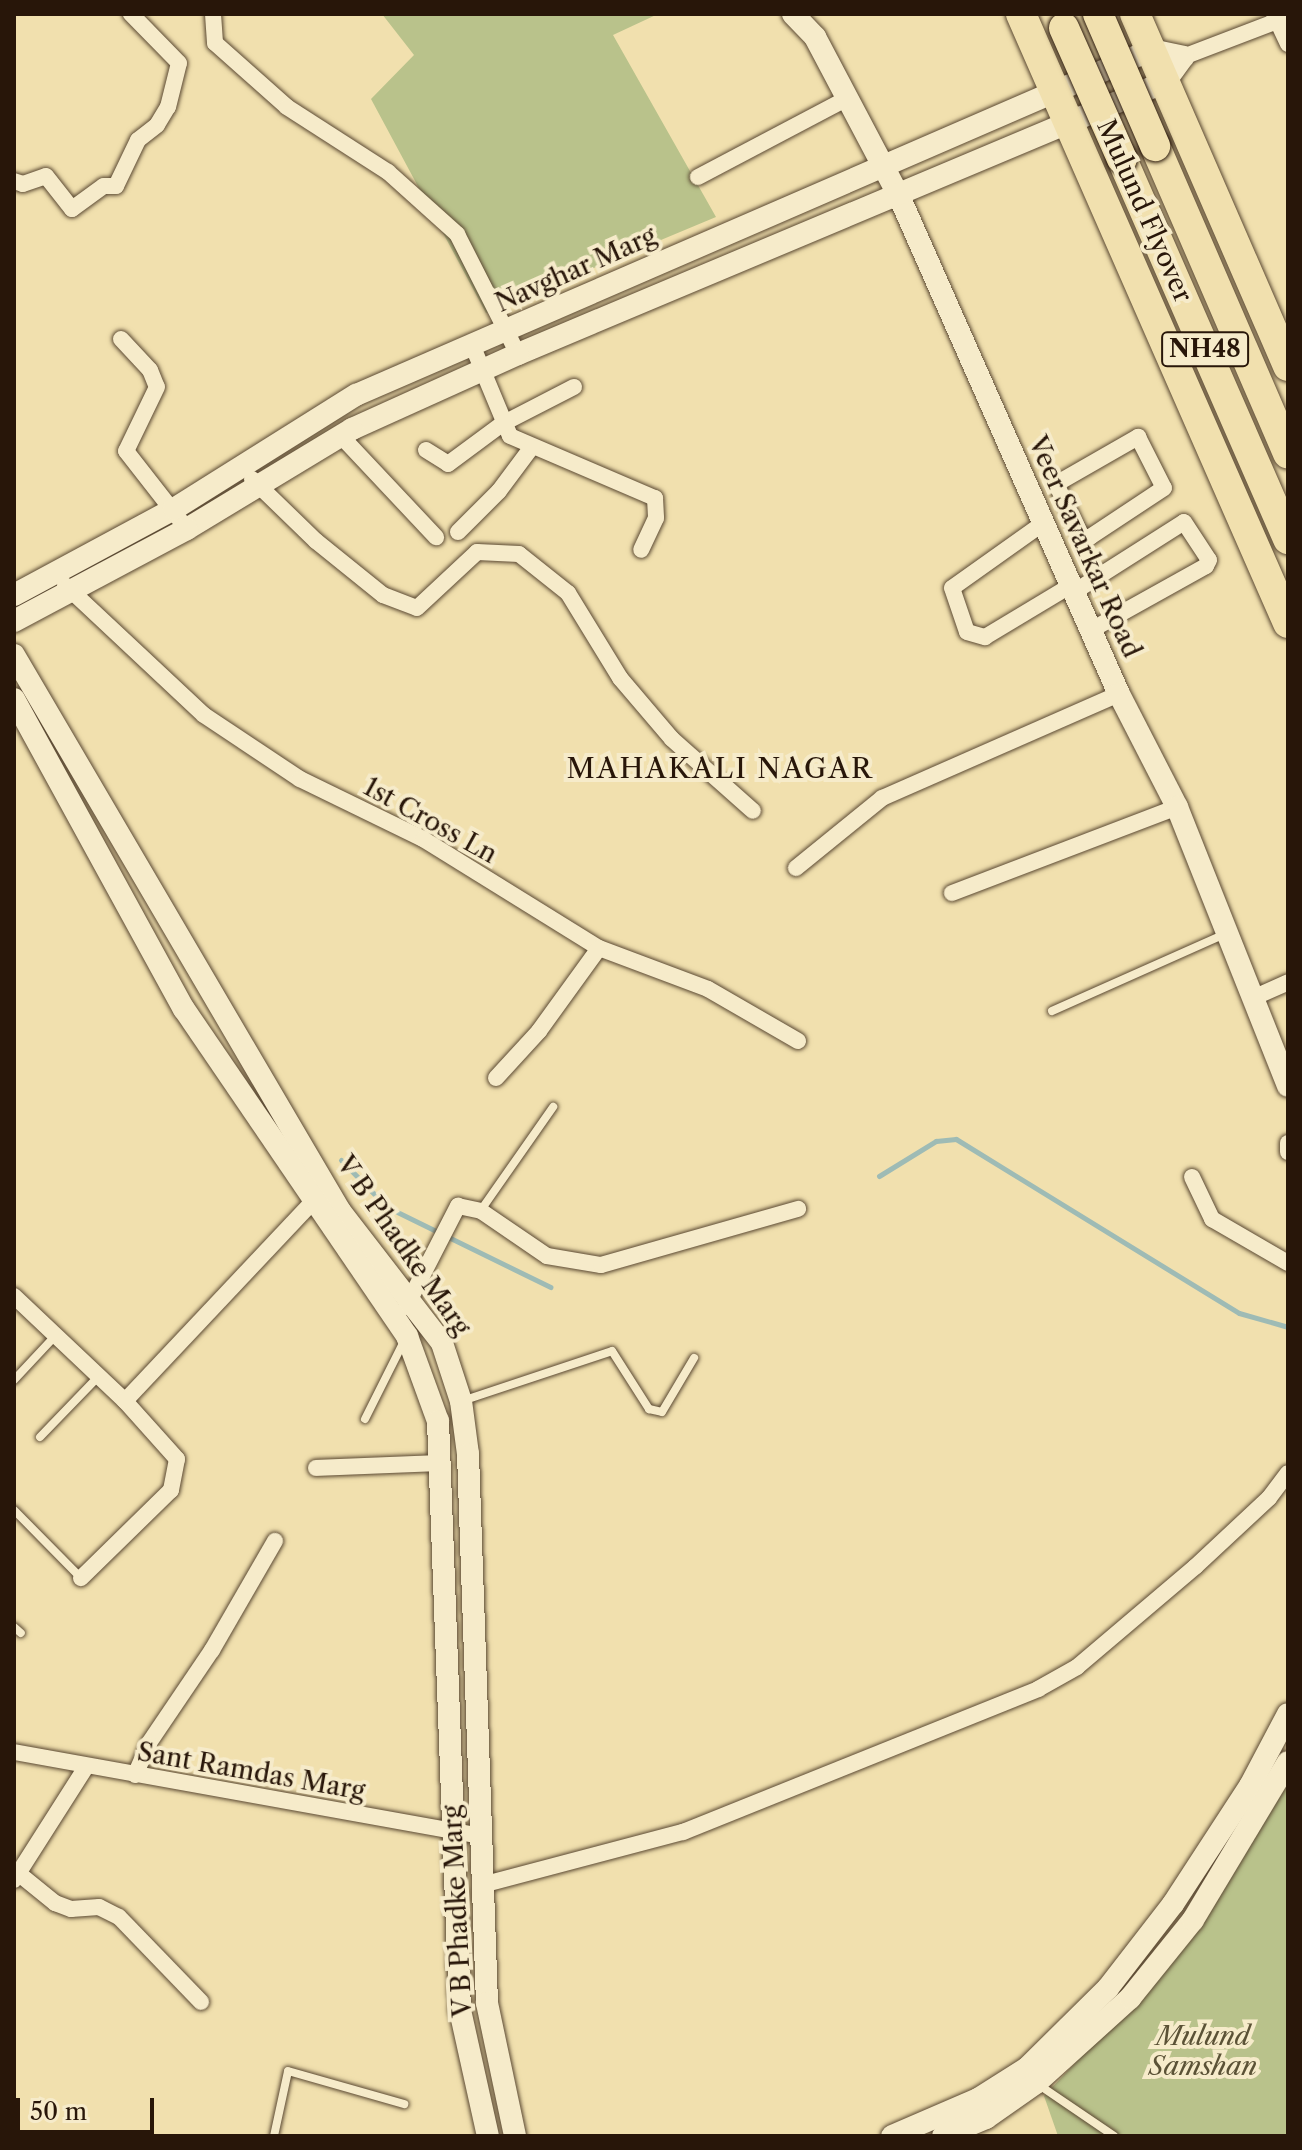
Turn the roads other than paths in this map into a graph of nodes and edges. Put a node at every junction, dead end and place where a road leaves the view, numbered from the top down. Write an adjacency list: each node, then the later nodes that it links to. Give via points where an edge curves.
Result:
1 (131, 14): 21 (street, via 179,63 168,107 138,140 116,186 104,186 72,209 46,176 23,184)
2 (213, 14): 28 (street, via 215,43 287,107 388,172 457,234)
3 (793, 14): 10 (street, Veer Savarkar Road)
4 (819, 14): 10 (street)
5 (1021, 14): 15 (highway)
6 (1098, 14): 39 (highway, Mulund Flyover / NH48, bridge)
7 (1135, 14): 12 (highway)
8 (1279, 17): 11 (street); 13 (street)
9 (1061, 21): 51 (highway, Mulund Flyover / NH48, bridge)
10 (815, 37): 16 (street, Veer Savarkar Road)
11 (1288, 44)
12 (1151, 50): 13 (street); 14 (highway); 15 (street, Navghar Marg)
13 (1183, 57): 14 (street)
14 (1165, 82): 17 (street); 32 (highway)
15 (1055, 94): 17 (highway); 18 (street, Navghar Marg)
16 (848, 98): 18 (street, Veer Savarkar Road); 19 (street)
17 (1069, 124): 20 (street); 60 (highway)
18 (885, 167): 22 (street, Veer Savarkar Road); 24 (street, Navghar Marg)
19 (698, 177)
20 (940, 179): 22 (street); 23 (street, via 923,200)
21 (14, 181)
22 (899, 196): 23 (street, Veer Savarkar Road); 25 (street)
23 (912, 227): 43 (street, Veer Savarkar Road)
24 (709, 243): 25 (street); 26 (street, Navghar Marg)
25 (720, 270): 27 (street)
26 (568, 304): 27 (street); 28 (street, Navghar Marg)
27 (577, 329): 31 (street)
28 (507, 330): 30 (street, Navghar Marg); 31 (street)
29 (121, 339): 44 (street, via 150,370 157,387 126,451)
30 (473, 347): 33 (street); 40 (street, Navghar Marg, via 356,395)
31 (518, 354): 33 (street)
32 (1288, 366)
33 (484, 370): 35 (street); 36 (street)
34 (574, 387): 35 (street)
35 (502, 424): 37 (street, via 510,436); 38 (street, via 448,464)
36 (341, 436): 41 (street); 48 (street)
37 (531, 448): 47 (street, via 499,491); 52 (street, via 655,498 656,518)
38 (426, 450)
39 (1288, 454)
40 (241, 466): 41 (street); 44 (street, Navghar Marg)
41 (257, 486): 46 (street); 66 (street, via 383,595 417,608 477,552 519,554 568,593 620,678 672,739)
42 (1055, 487): 43 (street); 49 (street); 49 (street, via 1138,437 1165,483 1160,494)
43 (1031, 500): 45 (street, Veer Savarkar Road)
44 (174, 509): 46 (street); 50 (street, Navghar Marg)
45 (1042, 524): 53 (street, Veer Savarkar Road); 56 (street, via 952,588 967,632 985,637)
46 (187, 529): 54 (street)
47 (458, 532)
48 (436, 537)
49 (1082, 537): 53 (street)
50 (120, 538): 54 (street); 55 (street, Navghar Marg)
51 (1288, 539)
52 (641, 550)
53 (1055, 552): 56 (street, Veer Savarkar Road)
54 (132, 559): 57 (street)
55 (56, 572): 57 (street, 1st Cross Ln); 58 (street, Navghar Marg)
56 (1072, 589): 61 (street, Veer Savarkar Road); 61 (street, via 1184,522 1209,560)
57 (71, 594): 59 (street); 70 (street, 1st Cross Ln, via 204,715 300,779 423,839)
58 (14, 595)
59 (14, 621)
60 (1288, 623)
61 (1091, 630): 63 (street, Veer Savarkar Road)
62 (14, 655): 82 (street, V B Phadke Marg)
63 (1119, 694): 65 (street, Veer Savarkar Road); 67 (street, via 882,798)
64 (14, 699): 82 (street, V B Phadke Marg, via 184,1009)
65 (1177, 807): 68 (street); 69 (street, Veer Savarkar Road)
66 (753, 811)
67 (796, 868)
68 (952, 893)
69 (1230, 932): 72 (street, Veer Savarkar Road); 73 (lane)
70 (599, 948): 74 (street, 1st Cross Ln, via 708,989); 76 (street, via 539,1031)
71 (1288, 982): 72 (street)
72 (1255, 997): 75 (street, Veer Savarkar Road)
73 (1052, 1011)
74 (798, 1041)
75 (1282, 1049): 77 (street, Veer Savarkar Road)
76 (496, 1078)
77 (1288, 1086)
78 (553, 1107): 84 (lane)
79 (1288, 1143): 80 (street)
80 (1288, 1152)
81 (1192, 1177): 85 (street, via 1212,1219)
82 (320, 1194): 87 (street, V B Phadke Marg); 93 (street)
83 (798, 1209): 84 (street, via 601,1265 547,1256)
84 (481, 1211): 87 (street, via 458,1206 438,1252)
85 (1288, 1263)
86 (14, 1296): 88 (street)
87 (402, 1310): 89 (street, V B Phadke Marg); 94 (street, V B Phadke Marg, via 442,1343)
88 (56, 1335): 91 (street); 92 (lane)
89 (407, 1336): 95 (lane); 97 (street, V B Phadke Marg, via 438,1421)
90 (694, 1358): 94 (lane, via 662,1412 649,1409 612,1351)
91 (99, 1376): 93 (street); 96 (lane)
92 (14, 1380)
93 (125, 1401): 102 (street, via 177,1459 171,1490)
94 (461, 1401): 110 (street, V B Phadke Marg, via 468,1454)
95 (365, 1419)
96 (40, 1437)
97 (438, 1463): 98 (street); 109 (street, V B Phadke Marg)
98 (316, 1468)
99 (1288, 1473): 113 (street, via 1195,1567 1077,1667 1038,1689 683,1832)
100 (14, 1510): 102 (lane)
101 (275, 1541): 107 (street, via 212,1650 149,1743)
102 (81, 1578)
103 (1288, 1714): 108 (street)
104 (14, 1752): 106 (street, Sant Ramdas Marg)
105 (1288, 1762): 108 (street)
106 (86, 1767): 107 (street, Sant Ramdas Marg); 112 (street)
107 (135, 1775): 109 (street, Sant Ramdas Marg)
108 (1274, 1782): 111 (street)
109 (450, 1833): 110 (street, Sant Ramdas Marg); 120 (street, V B Phadke Marg, via 460,2010)
110 (480, 1836): 113 (street, V B Phadke Marg)
111 (1222, 1848): 114 (street); 115 (street)
112 (16, 1876): 116 (street, via 55,1903 71,1909 99,1907 119,1917)
113 (482, 1885): 121 (street, V B Phadke Marg, via 487,2003)
114 (1173, 1904): 115 (street); 117 (street)
115 (1193, 1920): 117 (street, via 1130,1998)
116 (201, 2002)
117 (1031, 2076): 122 (street); 123 (street, via 986,2118); 124 (lane)
118 (404, 2104): 119 (lane, via 288,2071)
119 (274, 2136)
120 (488, 2136)
121 (515, 2136)
122 (892, 2136)
123 (943, 2136)
124 (1114, 2136)

